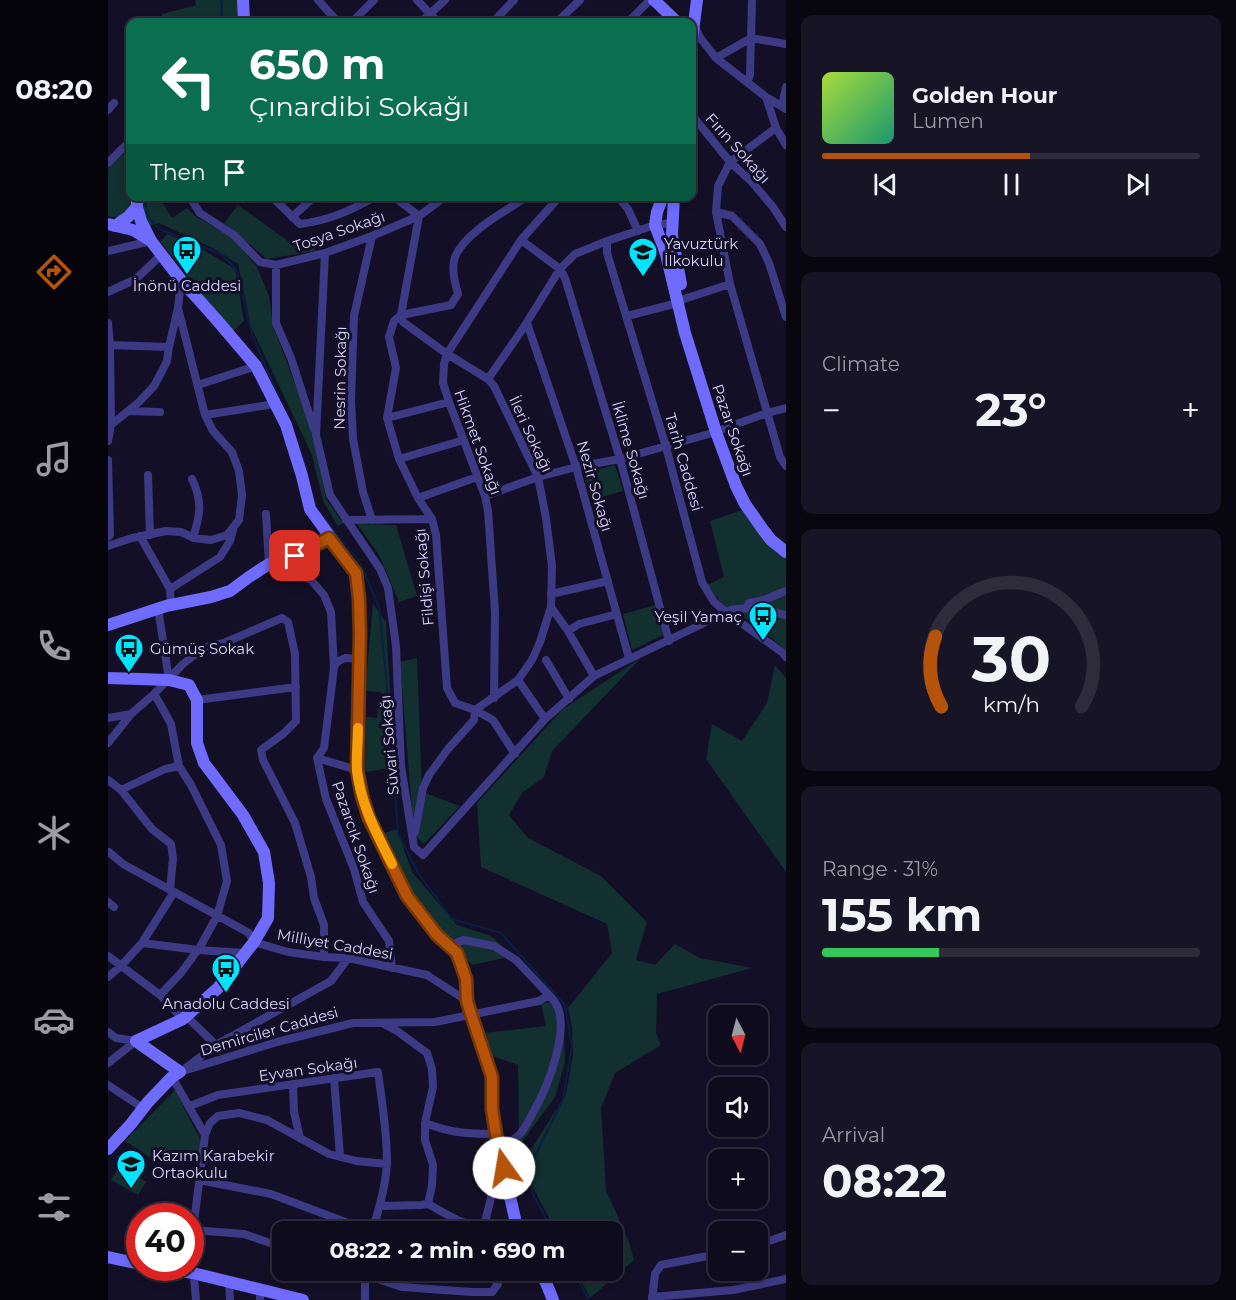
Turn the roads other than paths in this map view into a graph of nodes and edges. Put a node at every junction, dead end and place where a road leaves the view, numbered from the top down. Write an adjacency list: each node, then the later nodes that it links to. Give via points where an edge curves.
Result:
1 (243, 0): 13 (street)
2 (318, 0): 14 (street)
3 (374, 0): 15 (street)
4 (417, 0): 12 (street)
5 (445, 0): 12 (street)
6 (514, 0): 18 (street)
7 (580, 0): 19 (street)
8 (652, 0): 20 (street); 21 (street)
9 (692, 0): 22 (street)
10 (697, 0): 23 (street)
11 (752, 0): 25 (street)
12 (430, 14): 16 (street); 17 (street)
13 (244, 18)
14 (334, 18)
15 (356, 18)
16 (426, 18)
17 (434, 18)
18 (497, 18)
19 (561, 18)
20 (632, 18)
21 (677, 18)
22 (690, 18)
23 (692, 18)
24 (696, 35): 27 (street)
25 (751, 38): 26 (street); 27 (street); 28 (street)
26 (786, 44)
27 (716, 58): 28 (street)
28 (747, 82): 30 (street)
29 (786, 87): 31 (street)
30 (766, 98): 31 (street); 33 (street)
31 (784, 108)
32 (696, 120): 36 (street, Fırın Sokağı)
33 (776, 128): 35 (street); 36 (street)
34 (126, 145): 37 (street)
35 (786, 145)
36 (730, 162): 50 (street, via 718,186); 58 (street, Fırın Sokağı, via 751,181)
37 (108, 163)
38 (192, 201): 67 (street, via 200,213 234,235 260,262)
39 (276, 201): 53 (street)
40 (310, 201): 53 (street)
41 (368, 201): 53 (street, via 317,222 300,224)
42 (400, 201): 51 (street)
43 (439, 201): 51 (street, Tosya Sokağı)
44 (521, 201): 74 (street, via 468,237 454,258 458,294 451,305)
45 (556, 201): 61 (street, Hikmet Sokağı)
46 (621, 201): 59 (street)
47 (661, 201): 56 (street)
48 (673, 201): 54 (street, Pazar Sokağı)
49 (137, 202): 52 (street); 57 (street)
50 (716, 212): 70 (street); 76 (street, via 732,216 760,244)
51 (419, 216): 60 (street, Tosya Sokağı); 74 (street, Fildişi Sokağı)
52 (128, 217): 55 (street); 57 (street)
53 (292, 217)
54 (671, 223): 56 (street); 72 (street, Pazar Sokağı)
55 (112, 225): 57 (street)
56 (656, 225): 59 (street); 72 (street, Pazar Sokağı)
57 (137, 226): 63 (street)
58 (786, 227)
59 (638, 231): 62 (street)
60 (372, 236): 65 (street, Tosya Sokağı); 114 (street, Nesrin Sokağı, via 354,316 351,400 353,439)
61 (521, 240): 68 (street); 81 (street, Hikmet Sokağı)
62 (607, 241): 68 (street, via 575,254); 75 (street, Tarih Caddesi, via 607,253)
63 (151, 242): 64 (street); 66 (street)
64 (108, 251)
65 (325, 253): 67 (street, Tosya Sokağı); 95 (street, Süvari Sokağı)
66 (161, 255): 69 (street); 71 (street, via 136,279)
67 (276, 265): 95 (street, via 276,323)
68 (560, 269): 78 (street); 100 (street, İklime Sokağı)
69 (181, 280): 73 (street); 82 (street)
70 (730, 284): 72 (street); 90 (street)
71 (108, 292)
72 (681, 301): 75 (street); 94 (street, Pazar Sokağı)
73 (178, 308): 80 (street); 84 (street)
74 (401, 315): 81 (street, via 403,322); 92 (street, Fildişi Sokağı, via 394,321 389,337 396,368)
75 (627, 316): 98 (street, Tarih Caddesi)
76 (786, 317)
77 (108, 323): 79 (street)
78 (527, 323): 83 (street); 103 (street, Nezir Sokağı)
79 (109, 345): 80 (street); 93 (street)
80 (169, 347): 88 (street, via 167,361 154,386)
81 (447, 354): 83 (street); 85 (street, Hikmet Sokağı, via 443,383)
82 (256, 366): 84 (street); 86 (street)
83 (488, 379): 106 (street, İleri Sokağı)
84 (198, 386): 91 (street)
85 (448, 402): 92 (street); 96 (street, Hikmet Sokağı)
86 (275, 405): 91 (street); 120 (street, via 286,425 310,509)
87 (786, 408): 90 (street)
88 (129, 411): 89 (street); 93 (street)
89 (160, 412)
90 (767, 413): 94 (street); 102 (street)
91 (204, 415): 115 (street, via 232,452 239,471 242,495 239,520)
92 (387, 418): 99 (street, Fildişi Sokağı)
93 (111, 425): 97 (street)
94 (720, 431): 98 (street); 121 (street, Pazar Sokağı, via 753,502); 123 (street, Pazar Sokağı, via 736,486 758,524)
95 (316, 435): 113 (street, Süvari Sokağı, via 330,495)
96 (464, 440): 99 (street); 105 (street, Hikmet Sokağı)
97 (108, 441)
98 (666, 447): 100 (street); 133 (street, Tarih Caddesi, via 702,582 714,602)
99 (399, 459): 110 (street, Fildişi Sokağı)
100 (620, 459): 103 (street); 138 (street, İklime Sokağı)
101 (108, 460): 108 (street)
102 (786, 466)
103 (576, 467): 106 (street); 125 (street, Nezir Sokağı)
104 (148, 475): 116 (street)
105 (477, 477): 109 (street, Hikmet Sokağı); 110 (street)
106 (538, 477): 109 (street); 128 (street, İleri Sokağı, via 551,556)
107 (192, 479): 119 (street, via 200,500)
108 (109, 485): 117 (street)
109 (485, 496): 150 (street, Hikmet Sokağı, via 495,612)
110 (418, 498): 112 (street, Fildişi Sokağı)
111 (266, 514): 124 (street)
112 (432, 519): 114 (street); 153 (street, Fildişi Sokağı, via 447,688 455,703)
113 (346, 520): 114 (street); 164 (street, Süvari Sokağı, via 380,569 388,588 396,646 401,766)
114 (372, 520)
115 (233, 527): 119 (street, via 227,535 211,540); 126 (street, via 220,557)
116 (150, 535): 118 (street); 119 (street, via 181,532)
117 (108, 537)
118 (140, 537): 122 (street); 126 (street)
119 (193, 538)
120 (329, 538): 124 (street); 141 (street, via 356,573)
121 (786, 543)
122 (108, 546)
123 (786, 552)
124 (269, 564): 129 (street, via 230,591); 143 (street, via 311,580 324,595 331,612)
125 (608, 581): 128 (street); 134 (street, Nezir Sokağı)
126 (170, 589): 129 (street)
127 (786, 591): 132 (street, via 749,603)
128 (551, 594): 130 (street, İleri Sokağı)
129 (171, 604): 131 (street)
130 (550, 607): 137 (street); 147 (street, İleri Sokağı, via 540,642)
131 (158, 608): 136 (street); 146 (street)
132 (746, 608): 133 (street); 135 (street)
133 (726, 612): 138 (street); 139 (street, Tarih Caddesi)
134 (616, 614): 137 (street); 140 (street, Nezir Sokağı)
135 (786, 615)
136 (108, 625)
137 (568, 631): 144 (street)
138 (669, 641): 140 (street)
139 (786, 657)
140 (629, 658): 144 (street)
141 (360, 659): 143 (street, via 345,658); 161 (street)
142 (546, 660): 151 (street)
143 (334, 668): 159 (street, via 324,748)
144 (594, 676): 151 (street)
145 (108, 678): 146 (street)
146 (169, 680): 148 (street, via 207,647 282,618 288,622 295,654); 149 (street); 152 (street, via 189,685)
147 (518, 680): 150 (street, İleri Sokağı); 156 (street)
148 (296, 687): 152 (street); 174 (street, via 296,721 261,750 295,823 324,925)
149 (154, 694): 154 (street); 160 (street, via 171,724)
150 (494, 698): 153 (street, İleri Sokağı)
151 (569, 699): 156 (street)
152 (197, 700): 168 (street, via 197,743 204,763 243,814 264,852 269,883 268,918)
153 (475, 710): 158 (street, Fildişi Sokağı, via 493,720); 164 (street, via 474,720 448,749 423,788)
154 (131, 714): 155 (street); 157 (street)
155 (108, 718)
156 (545, 719): 158 (street)
157 (108, 743)
158 (514, 753): 164 (street, via 423,855)
159 (317, 758): 161 (street); 177 (street, Pazarcık Sokağı, via 326,799 363,902 388,941)
160 (179, 766): 163 (street); 167 (street, via 221,845 227,881)
161 (357, 770): 170 (street, via 369,818 407,896)
162 (108, 780): 163 (street)
163 (122, 790): 166 (street, via 152,829 171,844)
164 (414, 847)
165 (108, 853): 166 (street, Milliyet Caddesi)
166 (172, 891): 167 (street, Milliyet Caddesi); 169 (street)
167 (217, 916): 168 (street, Milliyet Caddesi, via 249,933); 171 (street)
168 (254, 942): 172 (street); 174 (street, Milliyet Caddesi)
169 (142, 943): 171 (street); 176 (street)
170 (450, 946): 180 (street, via 463,940 494,946 516,960); 181 (street, via 457,953 466,979)
171 (198, 950): 172 (street); 179 (street)
172 (245, 953): 183 (street, via 218,988)
173 (108, 956): 176 (street)
174 (324, 957): 175 (street, Milliyet Caddesi)
175 (348, 958): 177 (street, Milliyet Caddesi); 187 (street, via 331,981)
176 (121, 966): 178 (street); 179 (street)
177 (392, 968): 181 (street, Milliyet Caddesi, via 427,975)
178 (108, 977)
179 (160, 995): 183 (street)
180 (549, 995): 182 (street, Demirciler Caddesi, via 540,1001); 199 (street, via 556,1002 561,1030 550,1075 523,1130)
181 (467, 1001): 182 (street)
182 (471, 1014): 184 (street, Demirciler Caddesi, via 435,1022); 196 (street, via 492,1077)
183 (185, 1018): 186 (street); 187 (street)
184 (383, 1024): 189 (street, Demirciler Caddesi, via 353,1023 277,1042); 195 (street, via 427,1053 433,1087)
185 (108, 1032): 186 (street, via 116,1038)
186 (136, 1041): 188 (street); 189 (street)
187 (216, 1045): 189 (street)
188 (108, 1063)
189 (176, 1075): 193 (street); 194 (street, Demirciler Caddesi)
190 (334, 1078): 191 (street, Eyvan Sokağı); 201 (street); 202 (street, Eyvan Sokağı, via 378,1072)
191 (292, 1084): 193 (street, Eyvan Sokağı, via 218,1095); 198 (street)
192 (108, 1085): 194 (street)
193 (190, 1106): 197 (street)
194 (143, 1108): 200 (street, Demirciler Caddesi)
195 (425, 1123): 196 (street, via 465,1134); 205 (street, via 425,1140 433,1166)
196 (496, 1134): 199 (street); 210 (street, via 494,1186)
197 (206, 1135): 198 (street, via 210,1123 218,1116 239,1113 267,1120); 203 (street)
198 (300, 1138): 201 (street)
199 (500, 1147): 211 (street)
200 (108, 1149)
201 (340, 1156): 202 (street)
202 (387, 1164): 206 (street, Eyvan Sokağı)
203 (199, 1179): 204 (street); 207 (street, via 271,1194)
204 (196, 1203)
205 (428, 1204): 206 (street); 209 (street)
206 (380, 1206): 208 (street, Eyvan Sokağı)
207 (343, 1221)
208 (375, 1221)
209 (462, 1221)
210 (484, 1221)
211 (516, 1221)
212 (204, 1231): 215 (street, via 244,1234)
213 (786, 1235): 214 (street)
214 (768, 1241)
215 (272, 1244)
216 (708, 1256): 228 (street, via 660,1265)
217 (108, 1257): 218 (street)
218 (126, 1261)
219 (204, 1276): 226 (street)
220 (786, 1279): 228 (street, via 733,1290)
221 (194, 1281): 229 (street)
222 (365, 1281): 232 (street)
223 (382, 1281): 224 (street, via 402,1287 492,1292)
224 (496, 1281)
225 (545, 1281): 233 (street)
226 (229, 1282): 227 (street); 230 (street)
227 (260, 1295): 231 (street)
228 (652, 1298)
229 (195, 1300)
230 (230, 1300)
231 (303, 1300)
232 (365, 1300)
233 (553, 1300)

